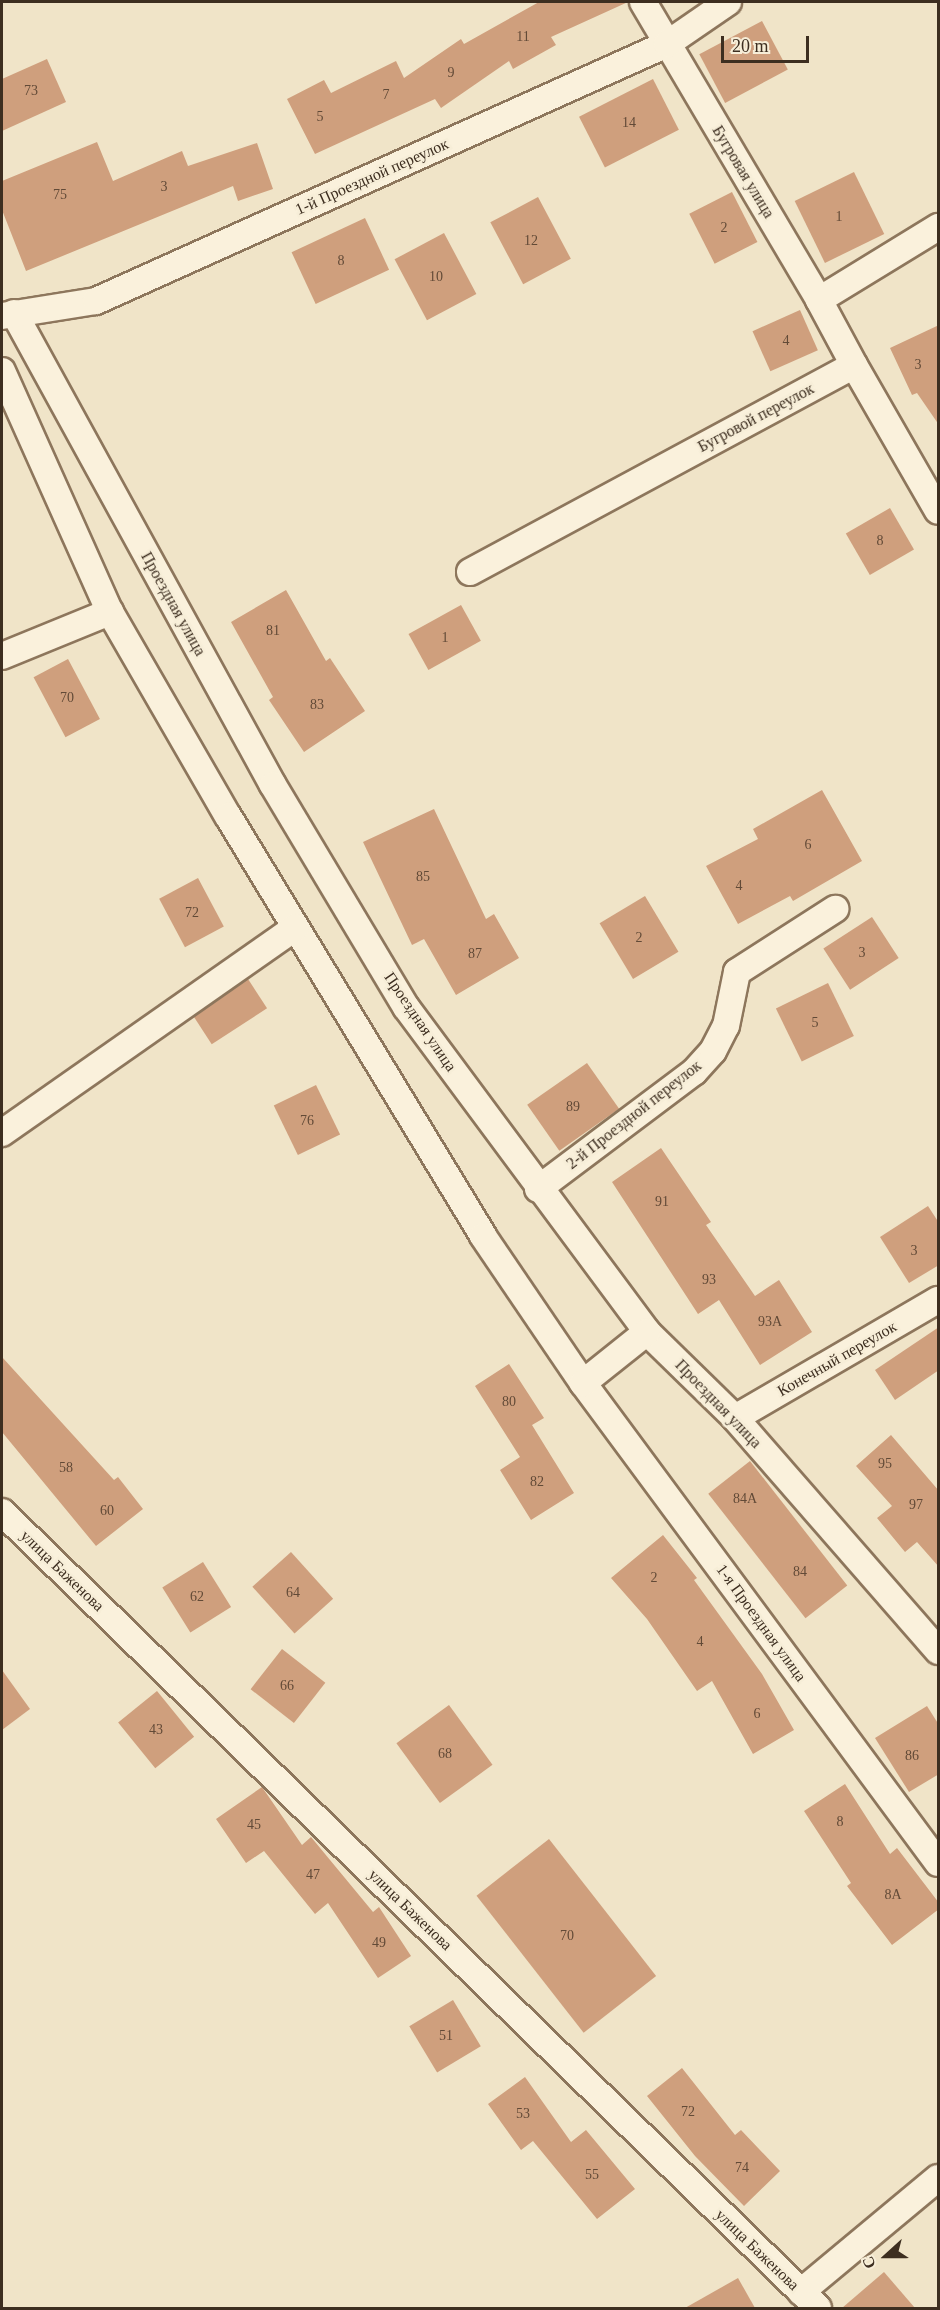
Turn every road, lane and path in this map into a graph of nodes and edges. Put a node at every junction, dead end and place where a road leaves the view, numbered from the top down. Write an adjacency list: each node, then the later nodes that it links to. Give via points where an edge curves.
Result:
1 (643, 2): 3 (street, Бугровая улица)
2 (728, 2): 3 (street, 1-й Проездной переулок)
3 (667, 44): 5 (street, Бугровая улица); 6 (street, 1-й Проездной переулок, via 96,301)
4 (939, 227): 5 (street)
5 (819, 300): 7 (street)
6 (8, 315): 16 (street, Проездная улица, via 273,785 406,1007)
7 (854, 364): 9 (street); 10 (street, Бугровой переулок)
8 (2, 371): 11 (street)
9 (939, 511)
10 (470, 572)
11 (110, 612): 12 (street); 14 (street)
12 (2, 656)
13 (835, 909): 16 (street, 2-й Проездной переулок, via 737,972 726,1026 694,1072)
14 (295, 928): 15 (street); 19 (street, via 483,1236)
15 (2, 1133)
16 (538, 1189): 18 (street, Проездная улица)
17 (939, 1300): 20 (street, Конечный переулок)
18 (647, 1332): 19 (street); 20 (street, Проездная улица)
19 (583, 1383): 23 (street, 1-я Проездная улица)
20 (735, 1418): 22 (street, Проездная улица)
21 (2, 1512): 25 (street, улица Баженова)
22 (939, 1651)
23 (939, 1863)
24 (939, 2178): 25 (street)
25 (809, 2300)

